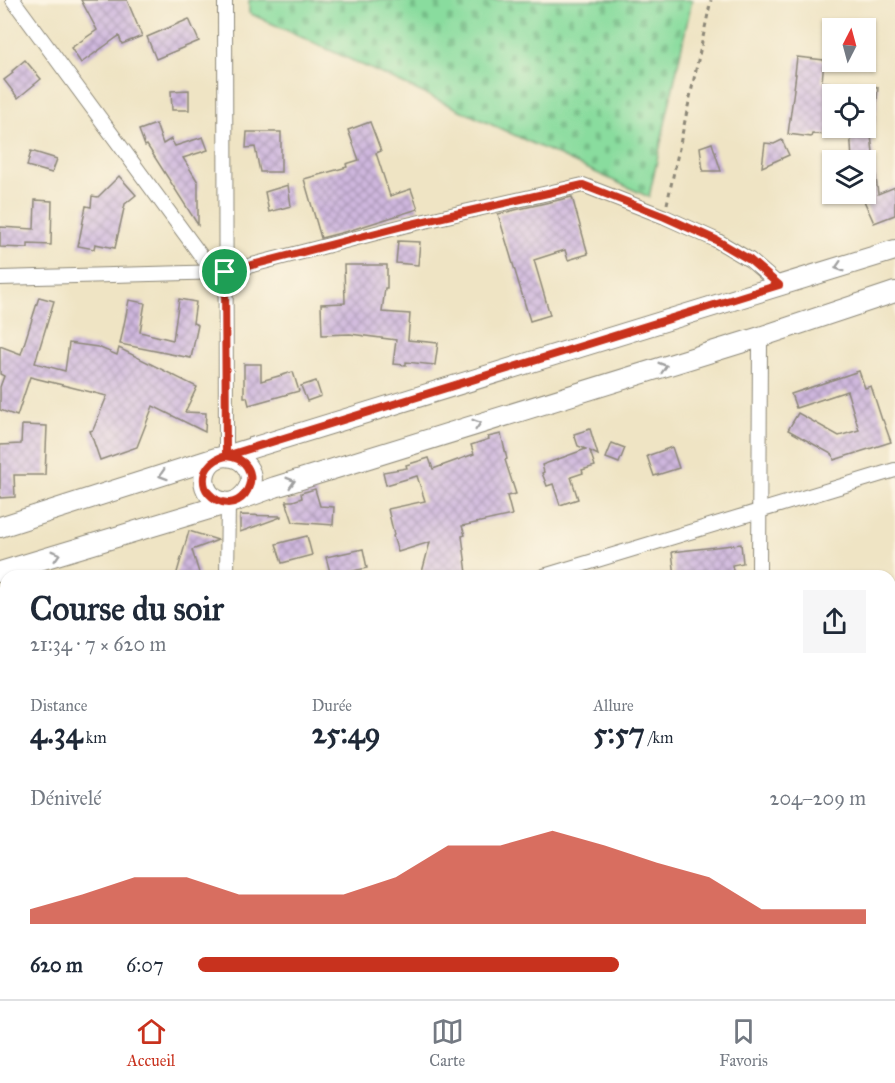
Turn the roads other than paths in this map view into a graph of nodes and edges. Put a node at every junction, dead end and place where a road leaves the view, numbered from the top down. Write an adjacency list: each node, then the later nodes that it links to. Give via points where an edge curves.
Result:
1 (13, 0): 4 (street)
2 (225, 0): 4 (street)
3 (895, 250): 6 (street, one-way to 6)
4 (219, 272): 5 (street); 6 (street, via 583,185 716,240 750,260); 9 (street)
5 (0, 278)
6 (779, 285): 9 (street)
7 (895, 292): 8 (street)
8 (760, 337): 11 (street, one-way to 8); 12 (street)
9 (222, 457): 11 (street, via 204,473 205,488 214,499); 11 (street, via 240,460 249,471 247,492); 13 (street, one-way to 13)
10 (895, 470): 12 (street)
11 (232, 502): 14 (street, one-way to 11); 15 (street)
12 (759, 511): 16 (street); 17 (street)
13 (0, 527)
14 (7, 570)
15 (227, 570)
16 (564, 570)
17 (759, 570)

